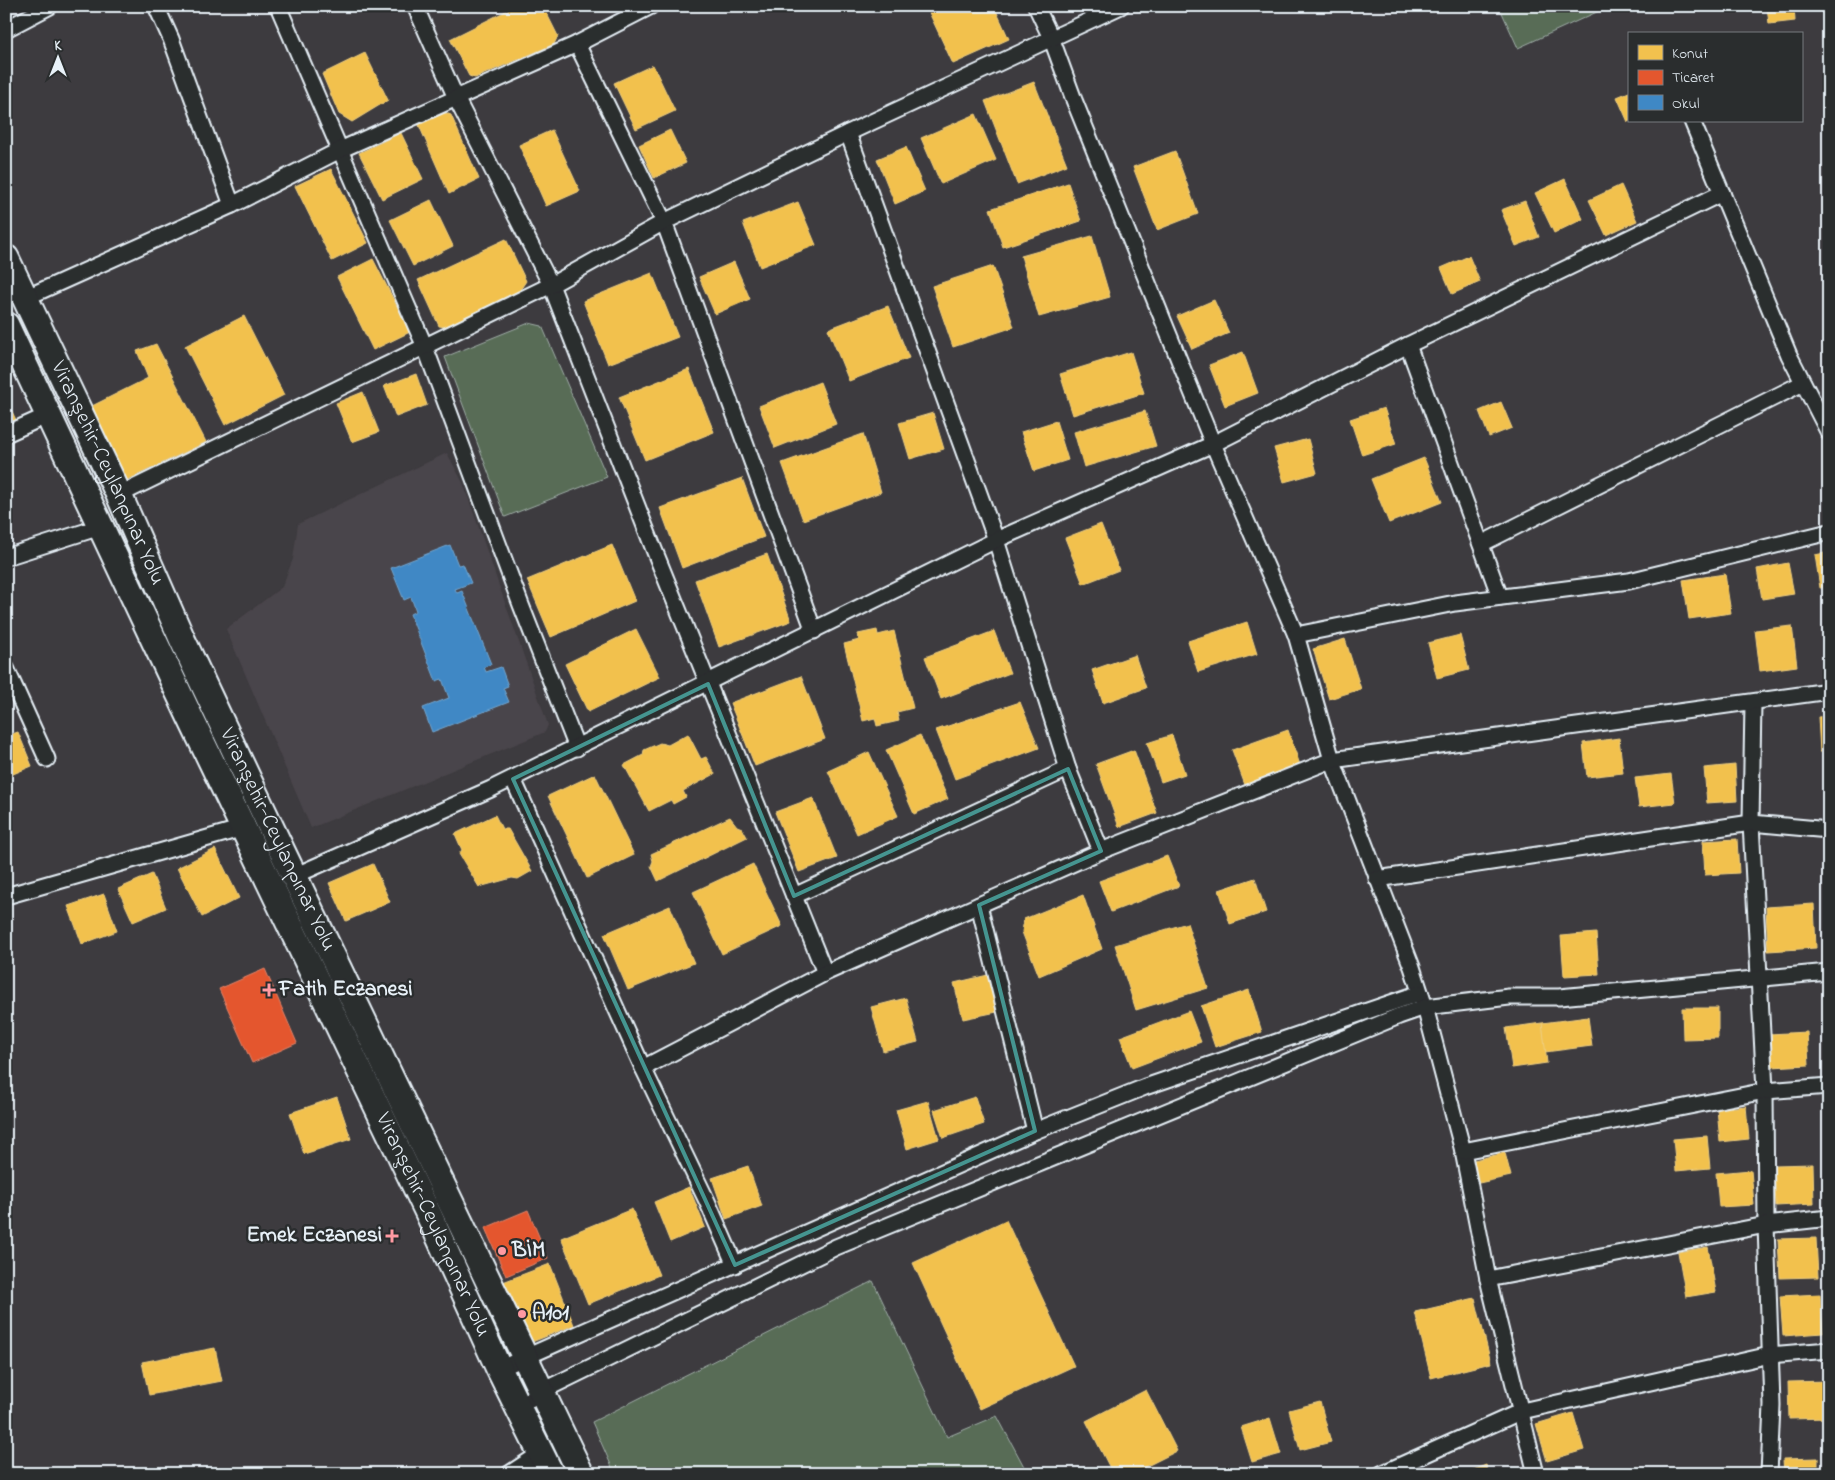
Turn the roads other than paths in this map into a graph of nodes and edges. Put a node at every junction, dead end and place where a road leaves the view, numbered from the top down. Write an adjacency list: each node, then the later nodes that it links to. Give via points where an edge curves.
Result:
1 (50, 6): 9 (street)
2 (156, 6): 17 (street)
3 (278, 6): 15 (street)
4 (415, 6): 12 (street)
5 (651, 6): 8 (street)
6 (1036, 6): 10 (street)
7 (1121, 6): 10 (street)
8 (636, 10): 11 (street)
9 (6, 29)
10 (1052, 40): 14 (street); 29 (street)
11 (577, 44): 12 (street); 18 (street)
12 (456, 98): 15 (street); 20 (street)
13 (1692, 122): 16 (street)
14 (848, 133): 18 (street); 33 (street)
15 (340, 150): 17 (street); 24 (street)
16 (1722, 193): 23 (street); 25 (street)
17 (232, 205): 21 (street)
18 (664, 222): 20 (street); 37 (street)
19 (6, 258): 21 (main road, Viranşehir-Ceylanpınar Yolu)
20 (551, 285): 24 (street); 40 (street)
21 (25, 298): 30 (main road, Viranşehir-Ceylanpınar Yolu)
22 (6, 325): 26 (main road, Viranşehir-Ceylanpınar Yolu)
23 (1408, 345): 29 (street); 34 (street)
24 (425, 347): 30 (street); 43 (street)
25 (1803, 383): 27 (street); 34 (street)
26 (48, 415): 28 (street); 31 (main road, Viranşehir-Ceylanpınar Yolu)
27 (1829, 433)
28 (6, 434)
29 (1213, 444): 33 (street); 38 (street)
30 (119, 495): 52 (main road, Viranşehir-Ceylanpınar Yolu, via 183,641)
31 (100, 527): 35 (street); 49 (main road, Viranşehir-Ceylanpınar Yolu)
32 (1829, 532): 36 (street, via 1629,581)
33 (996, 540): 37 (street); 46 (street)
34 (1480, 544): 36 (street)
35 (6, 556)
36 (1500, 597): 38 (street)
37 (814, 631): 40 (street)
38 (1296, 635): 45 (street)
39 (6, 668): 44 (street)
40 (708, 684): 43 (street); 55 (street)
41 (1829, 691): 42 (street)
42 (1753, 702): 45 (street); 48 (street)
43 (577, 748): 47 (street)
44 (46, 759)
45 (1332, 760): 51 (street); 53 (street)
46 (1068, 769): 51 (street); 55 (street)
47 (513, 778): 52 (street); 62 (street)
48 (1752, 824): 50 (street); 53 (street); 59 (street)
49 (243, 828): 54 (street); 74 (main road, Viranşehir-Ceylanpınar Yolu, via 429,1215)
50 (1829, 830)
51 (1101, 851): 56 (street)
52 (294, 876): 73 (main road, Viranşehir-Ceylanpınar Yolu)
53 (1377, 879): 60 (street)
54 (6, 896)
55 (794, 896): 58 (street)
56 (979, 905): 58 (street); 65 (street)
57 (1829, 972): 59 (street)
58 (825, 973): 62 (street)
59 (1760, 980): 61 (street, via 1559,997 1509,996); 64 (street)
60 (1420, 992): 61 (street); 65 (street, via 1145,1087)
61 (1425, 1007): 66 (street); 75 (street, via 836,1247)
62 (643, 1068): 69 (street)
63 (1829, 1086): 64 (street)
64 (1765, 1091): 66 (street); 68 (street)
65 (1035, 1131): 69 (street)
66 (1463, 1151): 70 (street)
67 (1829, 1218): 68 (street)
68 (1766, 1225): 70 (street); 72 (street)
69 (735, 1265): 73 (street)
70 (1488, 1279): 77 (street)
71 (1829, 1350): 72 (street)
72 (1770, 1355): 77 (street); 84 (street)
73 (525, 1358): 74 (street); 75 (main road, Viranşehir-Ceylanpınar Yolu)
74 (499, 1369): 76 (main road, Viranşehir-Ceylanpınar Yolu)
75 (542, 1391): 76 (street); 81 (main road, Viranşehir-Ceylanpınar Yolu)
76 (518, 1407): 78 (main road, Viranşehir-Ceylanpınar Yolu)
77 (1522, 1411): 79 (street); 83 (street)
78 (546, 1463): 80 (street)
79 (1402, 1470): 82 (street)
80 (509, 1474)
81 (581, 1474)
82 (1381, 1474)
83 (1536, 1474)
84 (1769, 1474)

